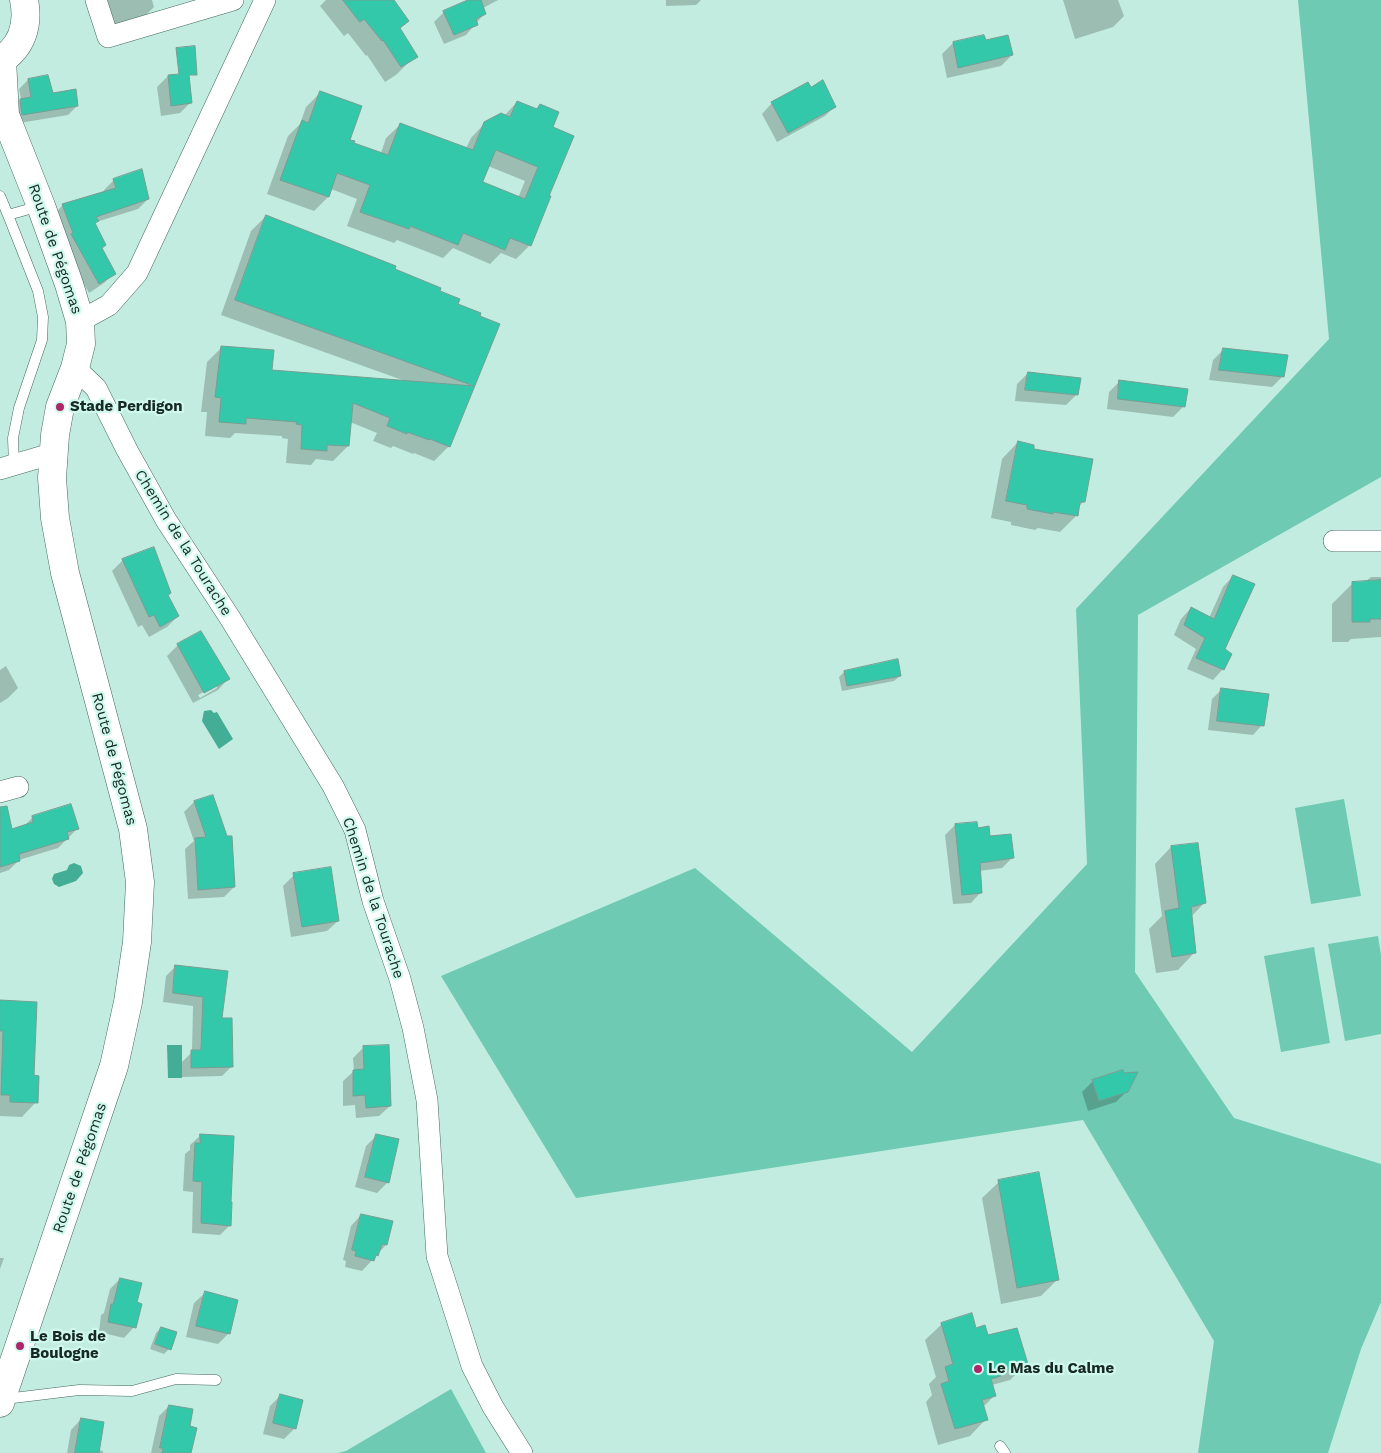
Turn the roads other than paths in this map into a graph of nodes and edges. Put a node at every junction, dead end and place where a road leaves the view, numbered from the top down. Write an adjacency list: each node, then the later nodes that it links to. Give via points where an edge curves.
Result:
1 (24, 0): 5 (main road, via 25,27 12,52)
2 (96, 0): 3 (street, via 108,37)
3 (233, 0)
4 (265, 0): 10 (street, via 137,273 109,305)
5 (1, 61): 6 (main road, Route de Pégomas)
6 (3, 112): 8 (main road, Route de Pégomas)
7 (0, 196): 9 (lane)
8 (41, 206): 9 (lane); 10 (main road, Route de Pégomas)
9 (8, 215): 13 (lane, via 38,291 43,317 42,340 19,408)
10 (80, 321): 11 (main road, Route de Pégomas)
11 (75, 368): 12 (main road, Route de Pégomas, via 60,407); 18 (street, Chemin de la Tourache, via 96,388 166,520 333,786 355,830 372,901 400,979 427,1100 436,1256 472,1366)
12 (54, 453): 13 (street); 17 (main road, Route de Pégomas, via 55,518 65,573 134,829 140,882 137,942 114,1066)
13 (7, 467)
14 (1334, 541): 15 (street)
15 (1381, 541)
16 (216, 1380): 17 (lane, via 176,1379 132,1391 79,1390)
17 (1, 1401)
18 (522, 1453)

